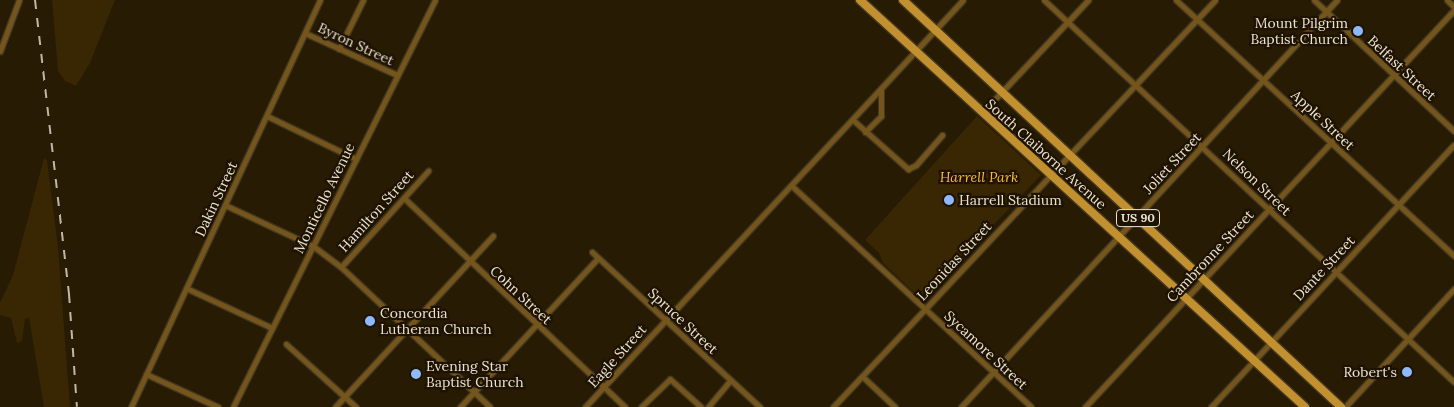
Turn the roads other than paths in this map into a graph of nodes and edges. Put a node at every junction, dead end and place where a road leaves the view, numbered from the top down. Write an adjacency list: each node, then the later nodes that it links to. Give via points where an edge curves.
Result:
1 (19, 0): 22 (street)
2 (320, 0): 20 (street, Dakin Street)
3 (363, 0): 21 (street)
4 (435, 0): 24 (street, Monticello Avenue)
5 (860, 0): 23 (main road, South Claiborne Avenue / US 90)
6 (903, 0): 19 (main road, South Claiborne Avenue / US 90)
7 (963, 0): 19 (street)
8 (1044, 0): 18 (street, Nelson Street)
9 (1088, 0): 18 (street)
10 (1176, 0): 17 (street, Apple Street)
11 (1215, 0): 17 (street, Leonidas Street)
12 (1314, 0): 16 (street, Belfast Street)
13 (1337, 0): 16 (street, Joliet Street)
14 (1447, 0): 15 (street)
15 (1454, 8): 25 (street, Cambronne Street)
16 (1326, 12): 25 (street, Belfast Street); 26 (street, Joliet Street)
17 (1197, 20): 26 (street, Apple Street); 27 (street, Leonidas Street)
18 (1067, 22): 27 (street, Nelson Street); 29 (street)
19 (935, 29): 23 (street); 29 (main road, South Claiborne Avenue / US 90)
20 (305, 33): 21 (street, Byron Street); 31 (street, Dakin Street)
21 (339, 49): 24 (street, Byron Street)
22 (0, 51)
23 (915, 51): 28 (street, Eagle Street); 30 (main road, South Claiborne Avenue / US 90)
24 (397, 75): 40 (street, Monticello Avenue)
25 (1394, 76): 33 (street, Belfast Street); 36 (street, Cambronne Street)
26 (1264, 81): 36 (street, Apple Street); 38 (street, Joliet Street)
27 (1134, 85): 38 (street, Nelson Street); 39 (street, Leonidas Street)
28 (881, 89): 32 (street, Eagle Street); 34 (street, via 881,116)
29 (1002, 92): 30 (street); 39 (main road, South Claiborne Avenue / US 90)
30 (982, 113): 42 (main road, South Claiborne Avenue / US 90)
31 (267, 116): 40 (street); 45 (street, Dakin Street)
32 (853, 120): 34 (street); 43 (street, Eagle Street)
33 (1454, 131)
34 (865, 132): 35 (street, via 908,169)
35 (942, 135)
36 (1330, 143): 46 (street, Apple Street); 47 (street, Cambronne Street)
37 (1454, 145): 46 (street, Dante Street)
38 (1203, 146): 47 (street, Nelson Street); 48 (street, Joliet Street)
39 (1070, 155): 42 (street, Leonidas Street); 48 (main road, South Claiborne Avenue / US 90)
40 (356, 159): 51 (street, Monticello Avenue)
41 (428, 171): 44 (street, Hamilton Street)
42 (1051, 174): 50 (main road, South Claiborne Avenue / US 90); 62 (street, Leonidas Street)
43 (792, 187): 62 (street, Sycamore Street); 63 (street, Eagle Street)
44 (404, 198): 55 (street, Cohn Street); 56 (street, Hamilton Street)
45 (225, 205): 51 (street); 59 (street, Dakin Street)
46 (1398, 205): 53 (street, Apple Street); 57 (street, Dante Street)
47 (1268, 209): 57 (street, Nelson Street); 58 (street, Cambronne Street)
48 (1137, 217): 50 (street, Joliet Street); 58 (main road, South Claiborne Avenue / US 90)
49 (493, 236): 55 (street)
50 (1119, 236): 61 (main road, South Claiborne Avenue / US 90); 71 (street, Joliet Street)
51 (313, 246): 56 (street); 65 (street, Monticello Avenue)
52 (592, 252): 54 (street, Spruce Street)
53 (1454, 256)
54 (598, 258): 63 (street, Spruce Street); 64 (street)
55 (468, 261): 64 (street, Cohn Street); 66 (street)
56 (341, 267): 66 (street)
57 (1336, 271): 67 (street, Nelson Street); 68 (street, Dante Street)
58 (1204, 279): 61 (street, Cambronne Street); 68 (main road, South Claiborne Avenue / US 90)
59 (186, 288): 65 (street); 72 (street, Dakin Street)
60 (1454, 290): 67 (street)
61 (1186, 298): 70 (main road, South Claiborne Avenue / US 90); 96 (street, Cambronne Street)
62 (925, 309): 71 (street, Sycamore Street); 73 (street, Leonidas Street)
63 (665, 319): 74 (street, Spruce Street); 76 (street, Eagle Street)
64 (536, 325): 76 (street, Cohn Street); 77 (street)
65 (272, 328): 81 (street, Monticello Avenue)
66 (407, 329): 77 (street); 78 (street)
67 (1408, 339): 75 (street, Nelson Street); 99 (street)
68 (1271, 342): 70 (street, Dante Street); 99 (main road, South Claiborne Avenue / US 90)
69 (286, 344): 78 (street)
70 (1254, 361): 97 (street, Dante Street); 98 (main road, South Claiborne Avenue / US 90)
71 (994, 371): 94 (street, Joliet Street); 95 (street, Sycamore Street)
72 (146, 374): 79 (street, Dakin Street); 80 (street)
73 (863, 376): 92 (street, Leonidas Street); 93 (street)
74 (731, 380): 90 (street); 91 (street, Spruce Street)
75 (1454, 382)
76 (604, 387): 86 (street, Eagle Street); 87 (street, Cohn Street)
77 (474, 392): 84 (street); 85 (street)
78 (344, 396): 82 (street); 83 (street)
79 (131, 407)
80 (218, 407)
81 (233, 407)
82 (336, 407)
83 (356, 407)
84 (460, 407)
85 (490, 407)
86 (585, 407)
87 (625, 407)
88 (641, 407): 89 (street, via 670,379)
89 (701, 407)
90 (708, 407)
91 (760, 407)
92 (833, 407)
93 (895, 407)
94 (961, 407)
95 (1031, 407)
96 (1085, 407)
97 (1211, 407)
98 (1305, 407)
99 (1343, 407)

